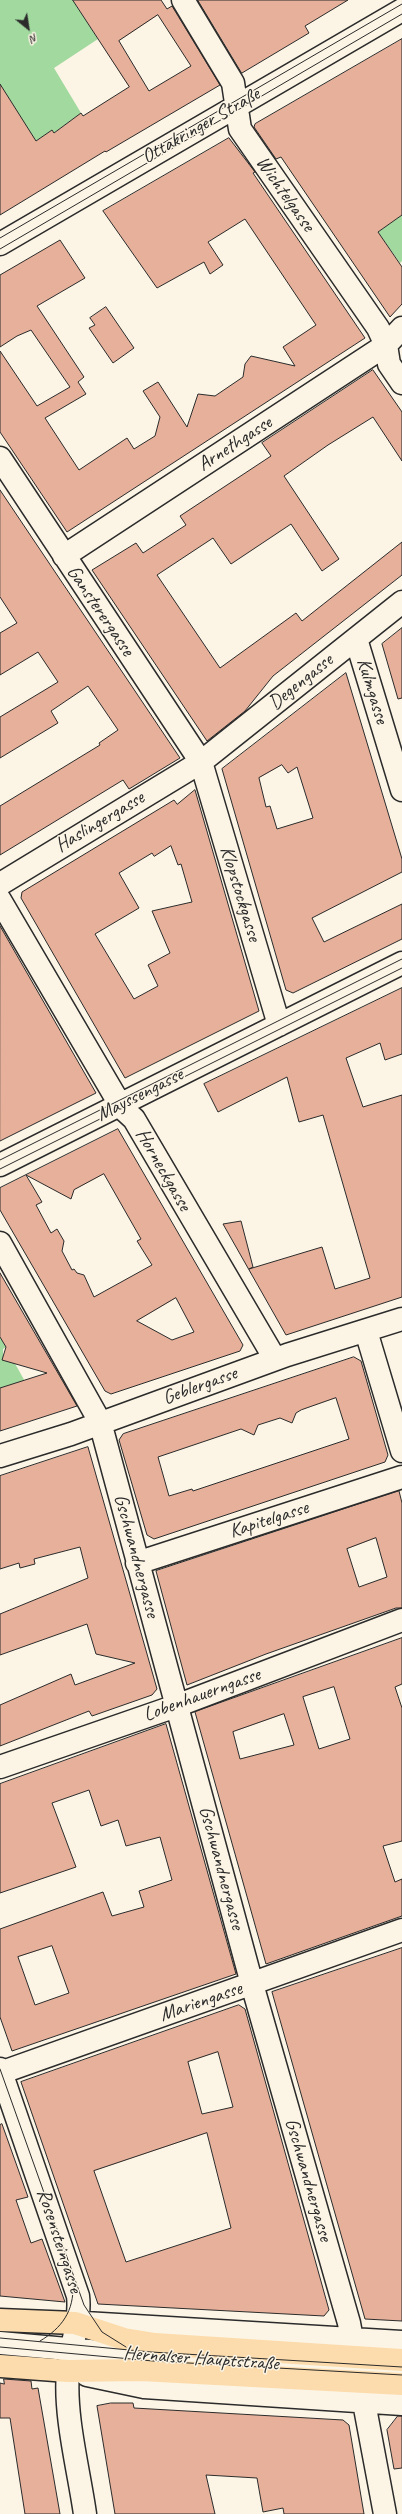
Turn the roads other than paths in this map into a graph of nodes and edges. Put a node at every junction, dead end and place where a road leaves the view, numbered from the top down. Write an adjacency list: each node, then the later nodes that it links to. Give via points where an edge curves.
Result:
1 (183, 0): 3 (street, Wichtelgasse, via 233,83)
2 (397, 7): 3 (street, Ottakringer Straße)
3 (236, 106): 4 (street, Ottakringer Straße); 6 (street, Wichtelgasse, via 240,129 378,328)
4 (2, 238)
5 (402, 328): 6 (street, Arnethgasse)
6 (386, 345): 7 (street, Wichtelgasse, via 389,364); 9 (street, Arnethgasse)
7 (402, 382)
8 (0, 458): 9 (street, Gansterergasse)
9 (64, 556): 12 (street, Gansterergasse)
10 (402, 602): 11 (street, Degengasse)
11 (356, 639): 12 (street, Degengasse); 13 (street, Kulmgasse)
12 (201, 762): 14 (street, Haslingergasse); 17 (street, Klopstockgasse)
13 (402, 790)
14 (0, 884)
15 (0, 900): 18 (street, Horneckgasse)
16 (402, 963): 17 (street, Mayssengasse)
17 (279, 1025): 18 (street, Mayssengasse)
18 (120, 1104): 19 (street, Mayssengasse); 23 (street, Horneckgasse, via 134,1119)
19 (0, 1165)
20 (0, 1244): 24 (street, Gschwandnergasse)
21 (402, 1319): 22 (street, Geblergasse)
22 (366, 1331): 23 (street, Geblergasse); 25 (street)
23 (275, 1359): 24 (street, Geblergasse)
24 (100, 1422): 26 (street, Geblergasse); 28 (street, Gschwandnergasse)
25 (402, 1451)
26 (0, 1456)
27 (402, 1477): 28 (street, Kapitelgasse)
28 (137, 1564): 30 (street, Gschwandnergasse)
29 (402, 1620): 30 (street, Lobenhauerngasse)
30 (176, 1706): 31 (street, Lobenhauerngasse); 33 (street, Gschwandnergasse)
31 (0, 1767)
32 (402, 1930): 33 (street, Mariengasse)
33 (252, 1984): 34 (street, Mariengasse); 41 (street, Gschwandnergasse)
34 (0, 2071): 36 (street, Rosensteingasse, via 76,2288 79,2304)
35 (0, 2320): 36 (main road, Hernalser Hauptstraße)
36 (75, 2323): 39 (street, Rosensteingasse); 41 (main road, Hernalser Hauptstraße, via 135,2342)
37 (402, 2342): 41 (street, Hernalser Hauptstraße)
38 (0, 2343): 39 (street, Hernalser Hauptstraße)
39 (72, 2349): 41 (street, Hernalser Hauptstraße); 43 (street, Rosensteingasse)
40 (402, 2360): 41 (main road, Hernalser Hauptstraße)
41 (356, 2362): 43 (main road, Hernalser Hauptstraße); 44 (street, Hernalser Hauptstraße); 45 (main road, Hernalser Hauptstraße); 46 (street, Gschwandnergasse)
42 (0, 2366): 43 (main road, Hernalser Hauptstraße)
43 (68, 2371): 46 (street, Hernalser Hauptstraße, via 144,2387); 48 (street, Rosensteingasse, via 68,2403)
44 (402, 2371)
45 (402, 2384)
46 (365, 2403): 47 (street, Hernalser Hauptstraße); 49 (street, Gschwandnergasse)
47 (402, 2404)
48 (85, 2514)
49 (384, 2514)

